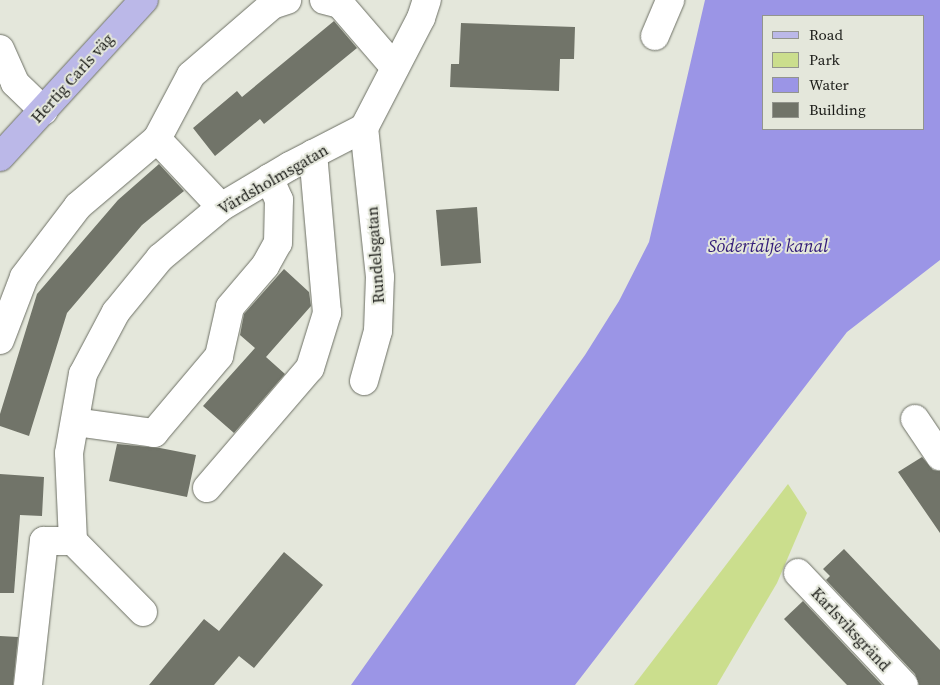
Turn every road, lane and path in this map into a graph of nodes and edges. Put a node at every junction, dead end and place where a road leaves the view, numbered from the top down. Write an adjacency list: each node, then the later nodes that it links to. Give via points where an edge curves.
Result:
1 (144, 0): 9 (main road, Hertig Carls väg)
2 (286, 0): 11 (street, via 272,5 191,75)
3 (324, 0): 8 (street, via 340,4)
4 (427, 0): 8 (street)
5 (670, 0): 6 (street)
6 (655, 36)
7 (0, 49): 9 (street, via 15,83)
8 (395, 68): 10 (street)
9 (44, 111): 13 (main road, Hertig Carls väg)
10 (364, 128): 12 (street, Värdsholmsgatan); 17 (street, Rundelsgatan, via 380,277 378,331)
11 (158, 138): 15 (street); 16 (street, via 78,206 24,277)
12 (313, 154): 14 (street, Värdsholmsgatan); 21 (street, via 327,313 310,368)
13 (0, 156)
14 (269, 178): 15 (street, Värdsholmsgatan); 19 (street, via 279,200 278,243 265,266 230,307 219,356 154,433)
15 (221, 207): 19 (street, Värdsholmsgatan, via 160,258 116,312 83,374)
16 (0, 340)
17 (364, 381)
18 (915, 419): 20 (street)
19 (74, 422): 22 (street, Värdsholmsgatan, via 69,453)
20 (940, 456)
21 (207, 488)
22 (73, 541): 24 (street); 25 (street, via 44,541)
23 (798, 573): 26 (street, Karlsviksgränd)
24 (143, 612)
25 (28, 685)
26 (904, 685)

